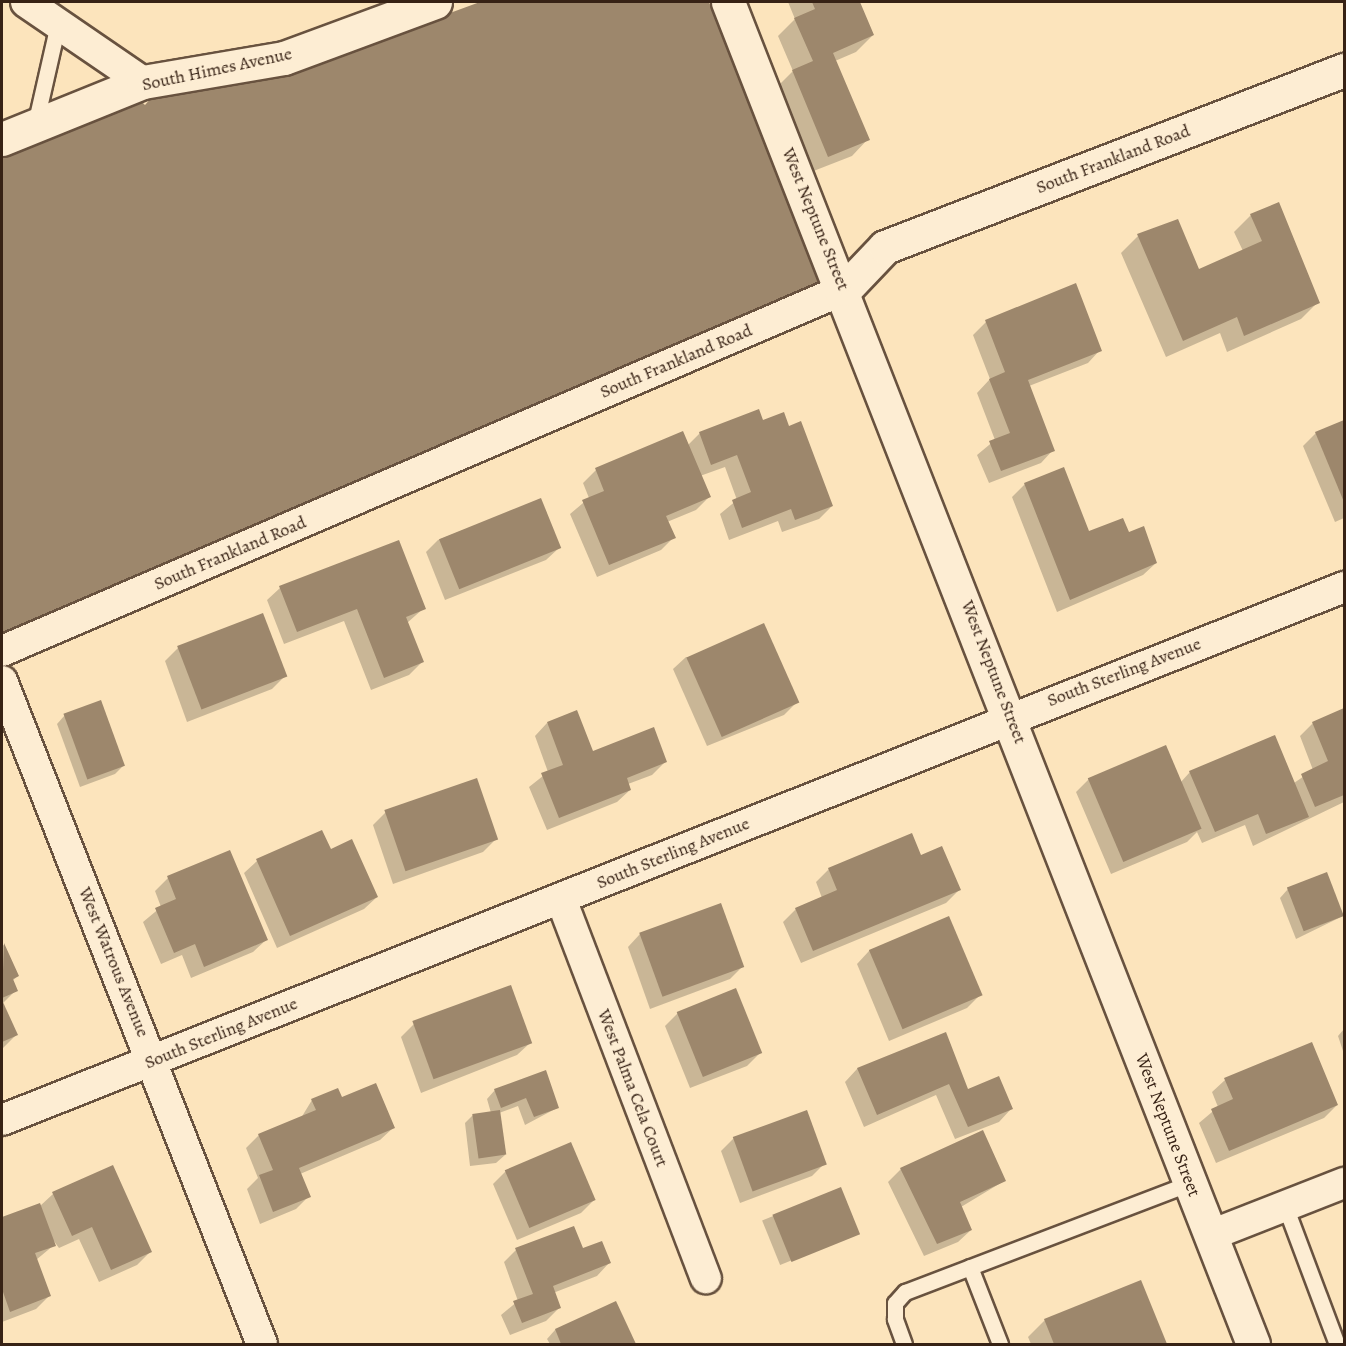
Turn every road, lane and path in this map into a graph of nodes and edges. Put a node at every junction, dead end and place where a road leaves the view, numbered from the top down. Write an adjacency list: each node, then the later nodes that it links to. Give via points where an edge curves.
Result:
1 (26, 2): 4 (street)
2 (435, 2): 6 (street, South Himes Avenue, via 284,58)
3 (728, 2): 9 (street, West Neptune Street)
4 (58, 24): 6 (street); 7 (lane)
5 (1344, 70): 9 (street, South Frankland Road, via 885,247)
6 (143, 82): 7 (street, South Himes Avenue)
7 (36, 125): 8 (street, South Himes Avenue)
8 (2, 139)
9 (845, 289): 11 (street, South Frankland Road); 13 (street, West Neptune Street)
10 (1344, 587): 13 (street, South Sterling Avenue)
11 (2, 651)
12 (2, 681): 15 (street, West Watrous Avenue)
13 (1011, 715): 14 (street, South Sterling Avenue); 17 (street, West Neptune Street)
14 (561, 898): 15 (street, South Sterling Avenue); 22 (street, West Palma Cela Court)
15 (153, 1060): 16 (street, South Sterling Avenue); 23 (street, West Watrous Avenue)
16 (2, 1120)
17 (1191, 1183): 20 (street, West Neptune Street); 21 (lane)
18 (1344, 1183): 19 (street)
19 (1285, 1206): 20 (street); 27 (lane)
20 (1211, 1235): 26 (street, West Neptune Street)
21 (970, 1267): 24 (lane, via 905,1292 895,1303 894,1319); 25 (lane)
22 (706, 1278)
23 (262, 1344)
24 (904, 1344)
25 (1000, 1344)
26 (1253, 1344)
27 (1337, 1344)

